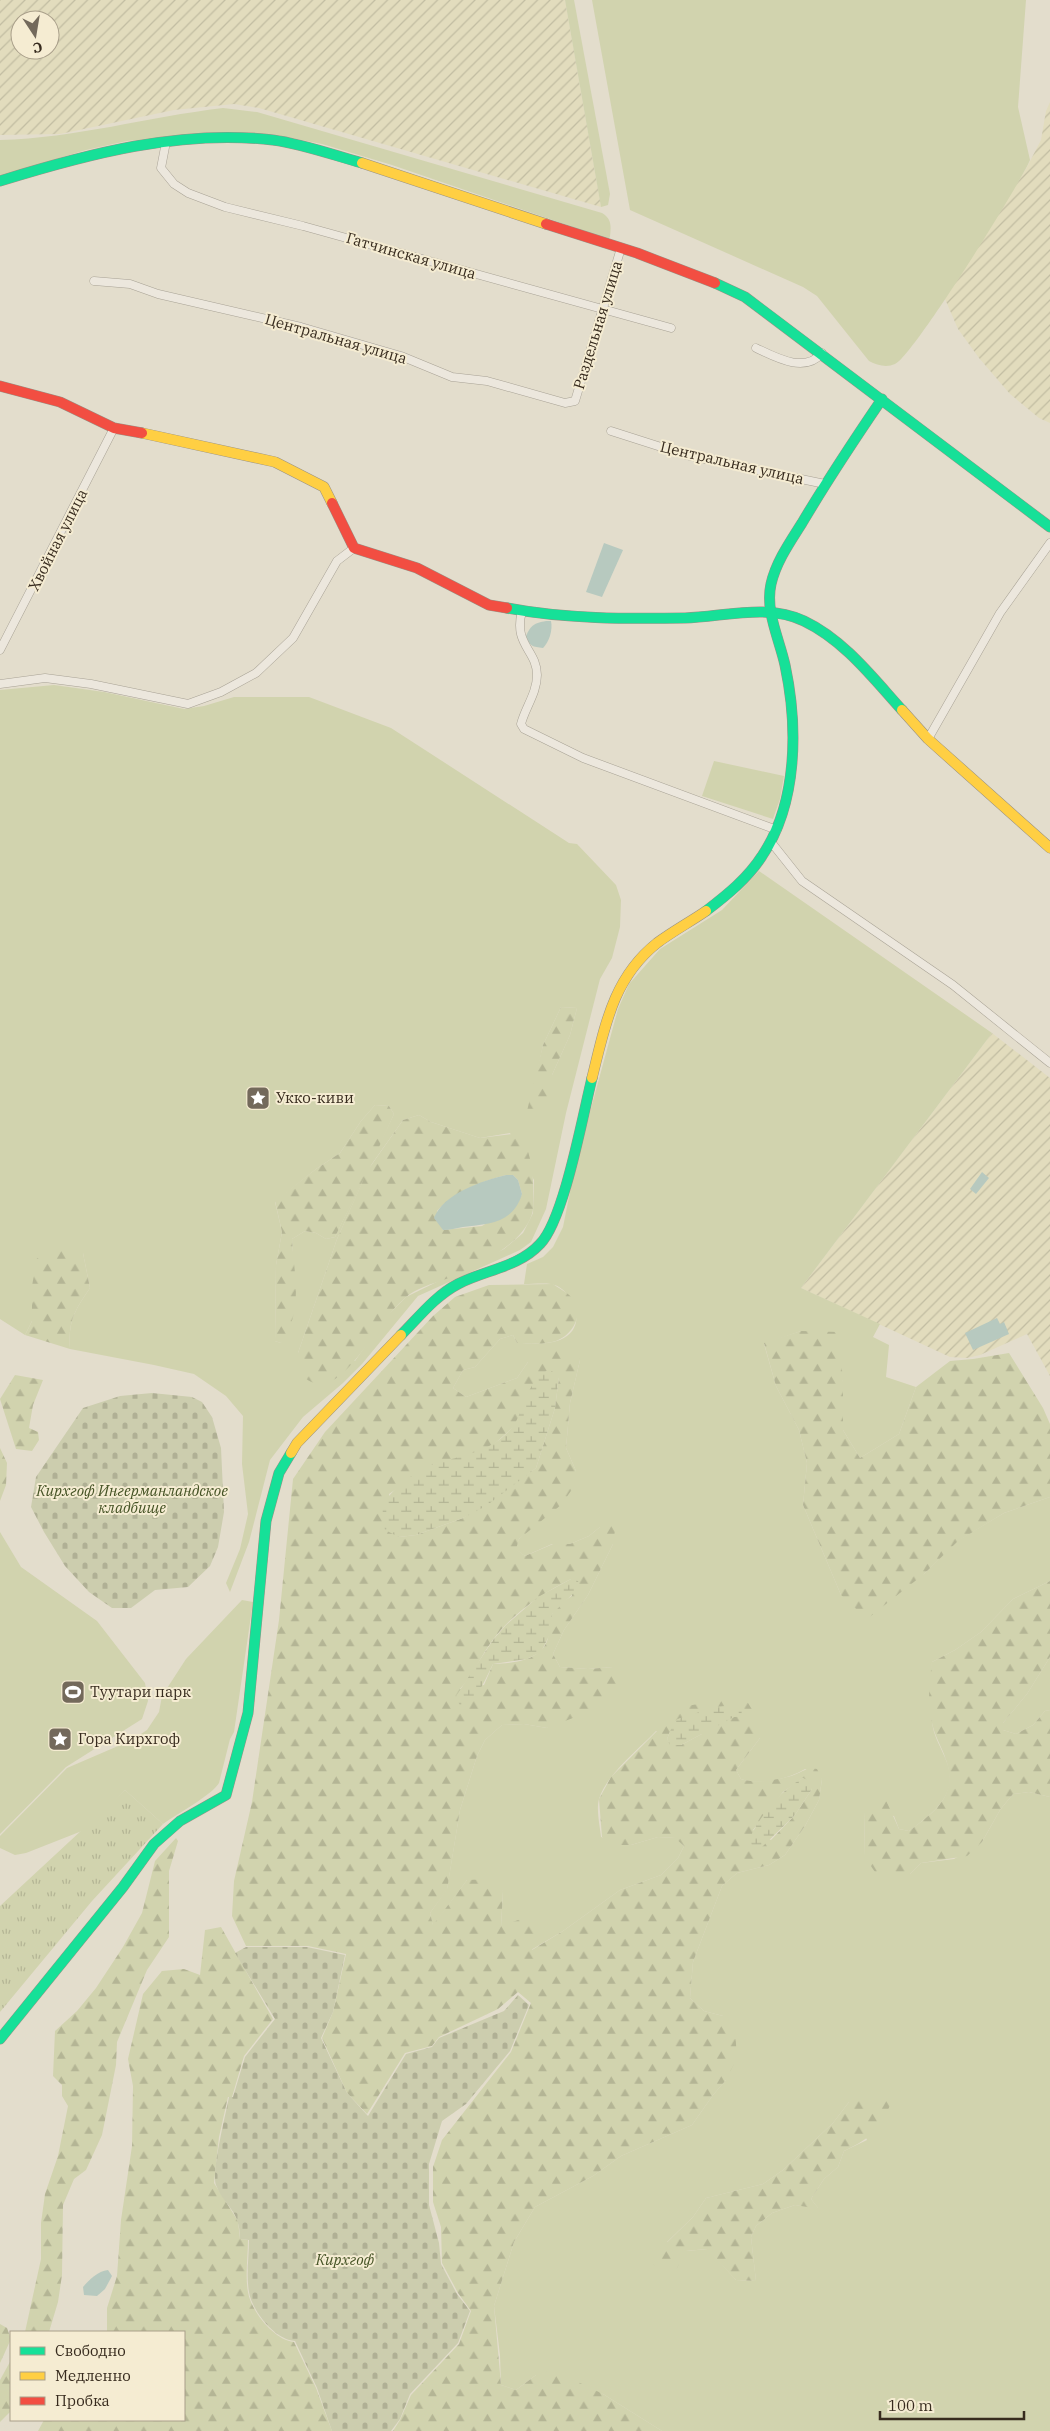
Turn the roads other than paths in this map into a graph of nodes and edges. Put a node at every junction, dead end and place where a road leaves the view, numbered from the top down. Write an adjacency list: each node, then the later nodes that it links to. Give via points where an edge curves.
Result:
1 (166, 142): 2 (street, via 90,156); 3 (street, via 242,139 273,140 303,146 433,185); 5 (street, Гатчинская улица, via 161,168 174,184 204,201)
2 (0, 180)
3 (621, 248): 5 (street, Раздельная улица); 8 (street, via 725,286)
4 (94, 281): 11 (street, Центральная улица, via 130,284 158,294 301,327 401,356 452,377 487,381 565,403)
5 (600, 310): 6 (street, Гатчинская улица); 11 (street, Раздельная улица)
6 (671, 328)
7 (756, 348): 8 (street, via 793,363 818,358)
8 (822, 353): 10 (street)
9 (0, 386): 12 (street, via 60,402)
10 (882, 399): 14 (street); 15 (street)
11 (575, 401)
12 (114, 428): 17 (street, via 275,462 324,487); 20 (street, Хвойная улица)
13 (611, 431): 14 (street, Центральная улица, via 686,455)
14 (825, 484): 19 (street, via 779,562 770,591)
15 (1050, 527)
16 (1050, 544): 22 (street, via 1000,613)
17 (354, 548): 18 (street, via 417,568 489,605); 21 (street, via 337,561 293,638 256,673 199,702 188,704 45,678)
18 (522, 611): 19 (street, via 603,617 685,618); 23 (street, via 520,637 537,673 536,685 520,724 524,729 583,758)
19 (772, 612): 22 (street, via 803,620 829,635 867,671); 23 (street, via 788,678 790,723 790,773 786,804)
20 (0, 650)
21 (0, 684)
22 (928, 739): 25 (street)
23 (777, 830): 24 (street)
24 (771, 842): 26 (street, via 802,881 953,985); 27 (street, via 752,871 735,888 647,952 616,994 550,1232 530,1254 459,1283 436,1299 297,1443 287,1458 278,1473 266,1521 248,1713 226,1795 182,1819 154,1844)
25 (1050, 848)
26 (1050, 1063)
27 (0, 2039)

